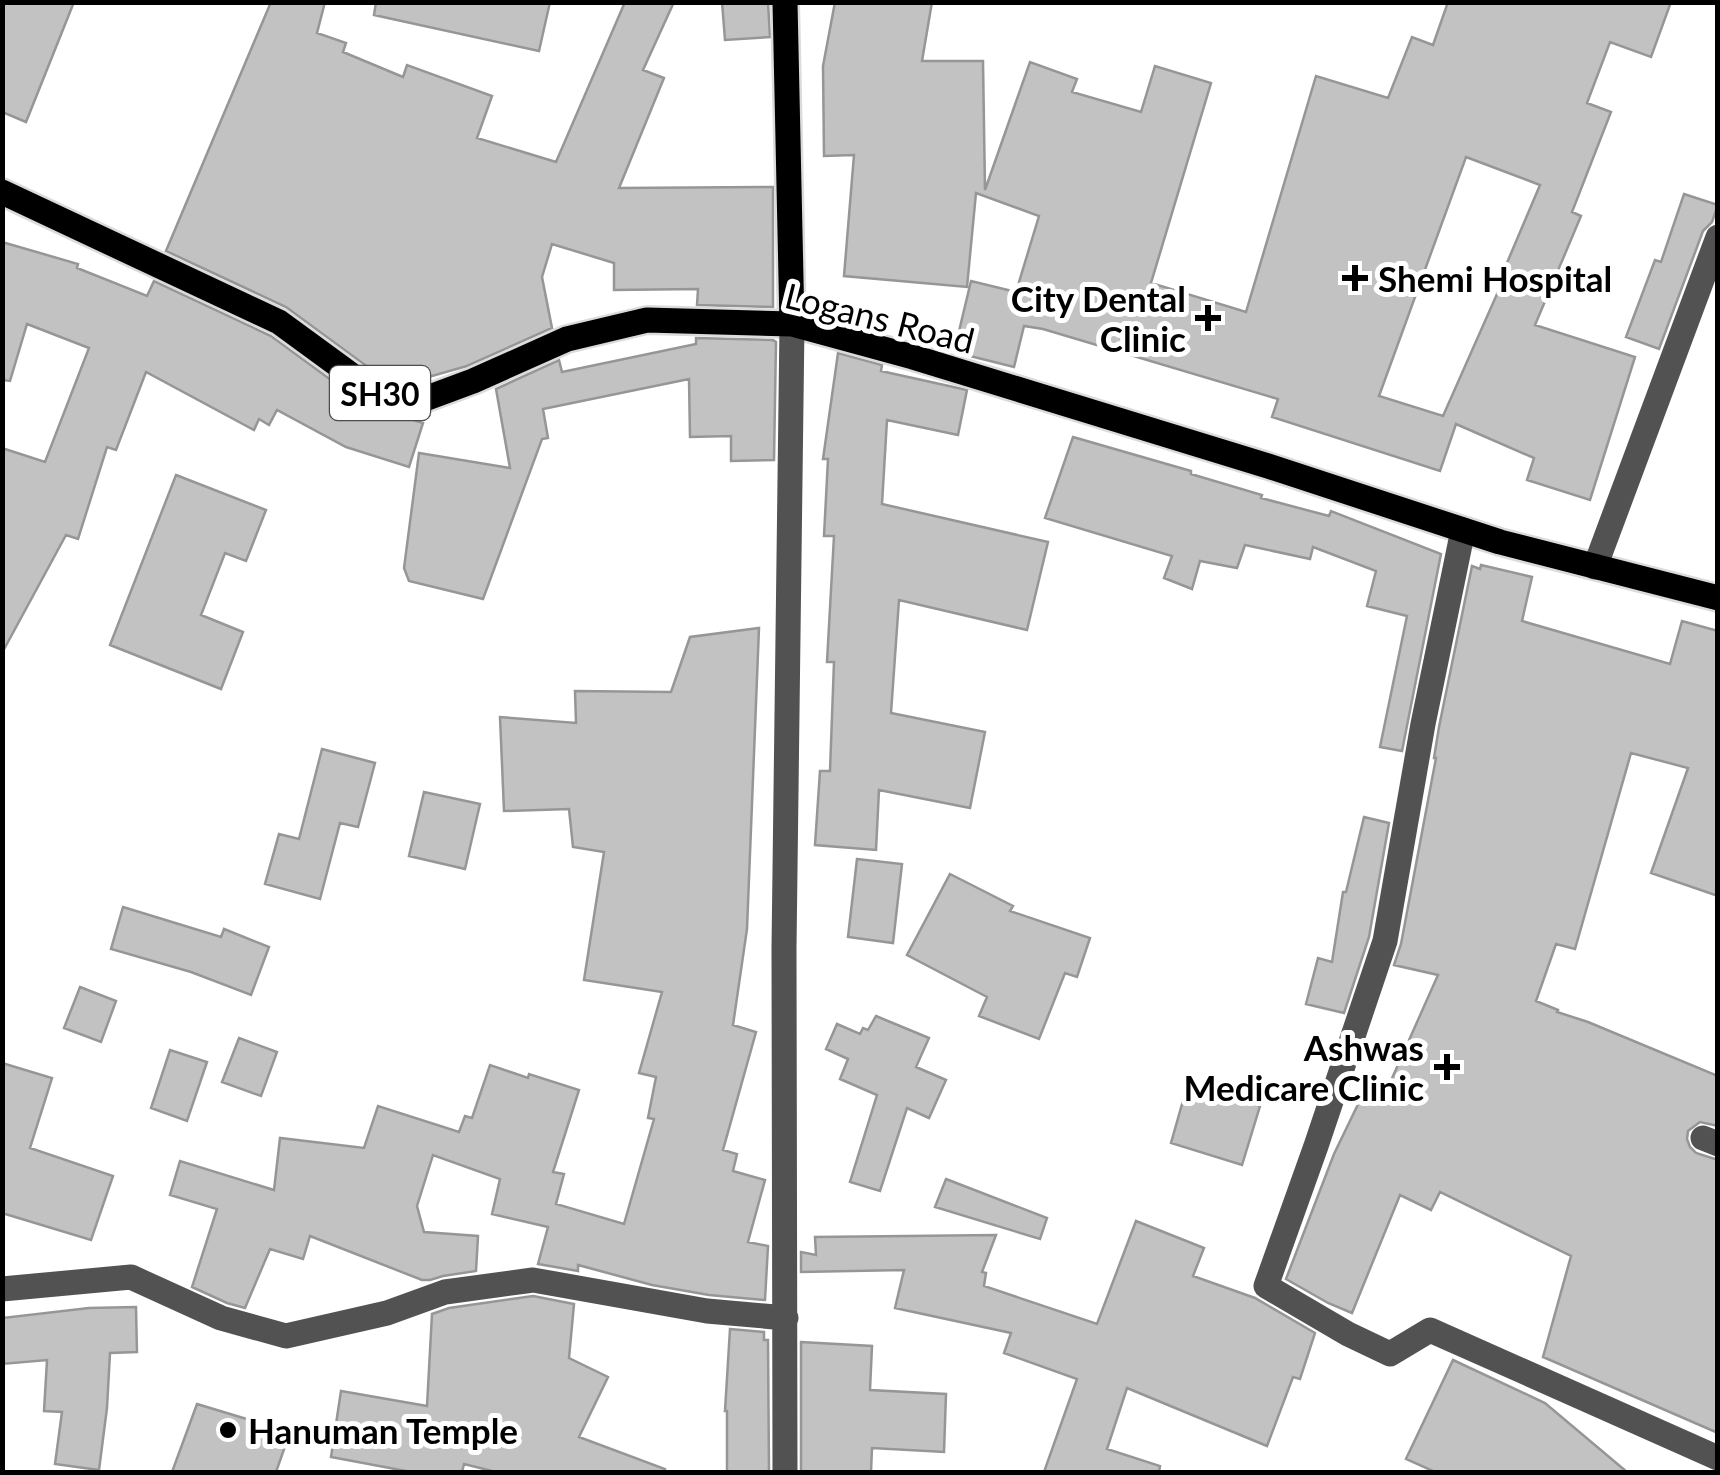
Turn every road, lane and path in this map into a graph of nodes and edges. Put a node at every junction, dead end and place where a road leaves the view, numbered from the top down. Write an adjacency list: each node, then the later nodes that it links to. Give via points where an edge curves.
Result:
1 (784, 2): 4 (main road)
2 (2, 192): 4 (main road, Logans Road / SH30, via 279,322 372,390 411,404 567,339 647,320)
3 (1718, 237): 6 (street)
4 (792, 324): 5 (main road, Logans Road); 9 (street)
5 (1463, 530): 6 (main road, Logans Road); 10 (street, via 1385,941 1266,1286 1390,1354 1430,1330)
6 (1595, 567): 7 (main road, Logans Road)
7 (1718, 598)
8 (2, 1289): 9 (street, via 131,1277 221,1318 286,1336 446,1292 533,1280)
9 (786, 1318): 11 (street)
10 (1718, 1458)
11 (786, 1472)

